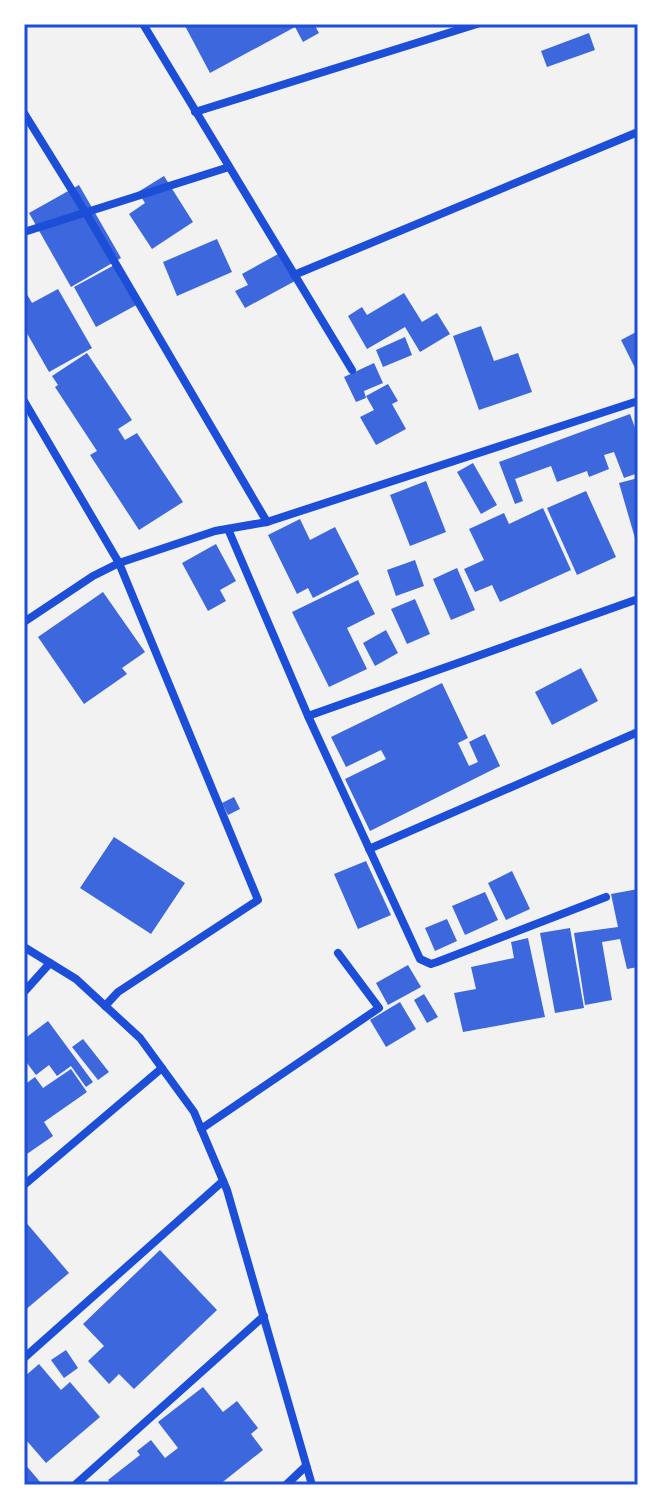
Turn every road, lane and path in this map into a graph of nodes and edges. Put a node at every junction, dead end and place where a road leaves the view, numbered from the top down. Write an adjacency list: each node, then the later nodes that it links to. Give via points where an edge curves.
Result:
1 (143, 24): 3 (street)
2 (477, 24): 3 (street)
3 (195, 112): 6 (street)
4 (24, 113): 7 (street)
5 (638, 132): 9 (street)
6 (229, 167): 7 (street); 9 (street)
7 (86, 213): 8 (street); 13 (street)
8 (24, 232)
9 (294, 275): 10 (street)
10 (352, 370)
11 (24, 401): 15 (street)
12 (638, 401): 13 (street)
13 (267, 522): 14 (street)
14 (228, 529): 15 (street); 18 (street)
15 (119, 563): 17 (street); 26 (street, via 258,900 118,992)
16 (638, 599): 18 (street)
17 (24, 622)
18 (308, 716): 20 (street)
19 (638, 732): 20 (street)
20 (369, 849): 21 (street, via 416,954 425,962 437,962)
21 (606, 897)
22 (24, 947): 24 (street)
23 (338, 953): 28 (street, via 379,1008)
24 (50, 963): 25 (street); 26 (street)
25 (24, 992)
26 (105, 1006): 27 (street, via 140,1038)
27 (162, 1068): 28 (street); 30 (street)
28 (201, 1129): 29 (street)
29 (223, 1181): 31 (street); 32 (street)
30 (24, 1185)
31 (264, 1316): 33 (street); 34 (street)
32 (24, 1358)
33 (306, 1466): 35 (street); 36 (street)
34 (75, 1485)
35 (286, 1485)
36 (312, 1485)

